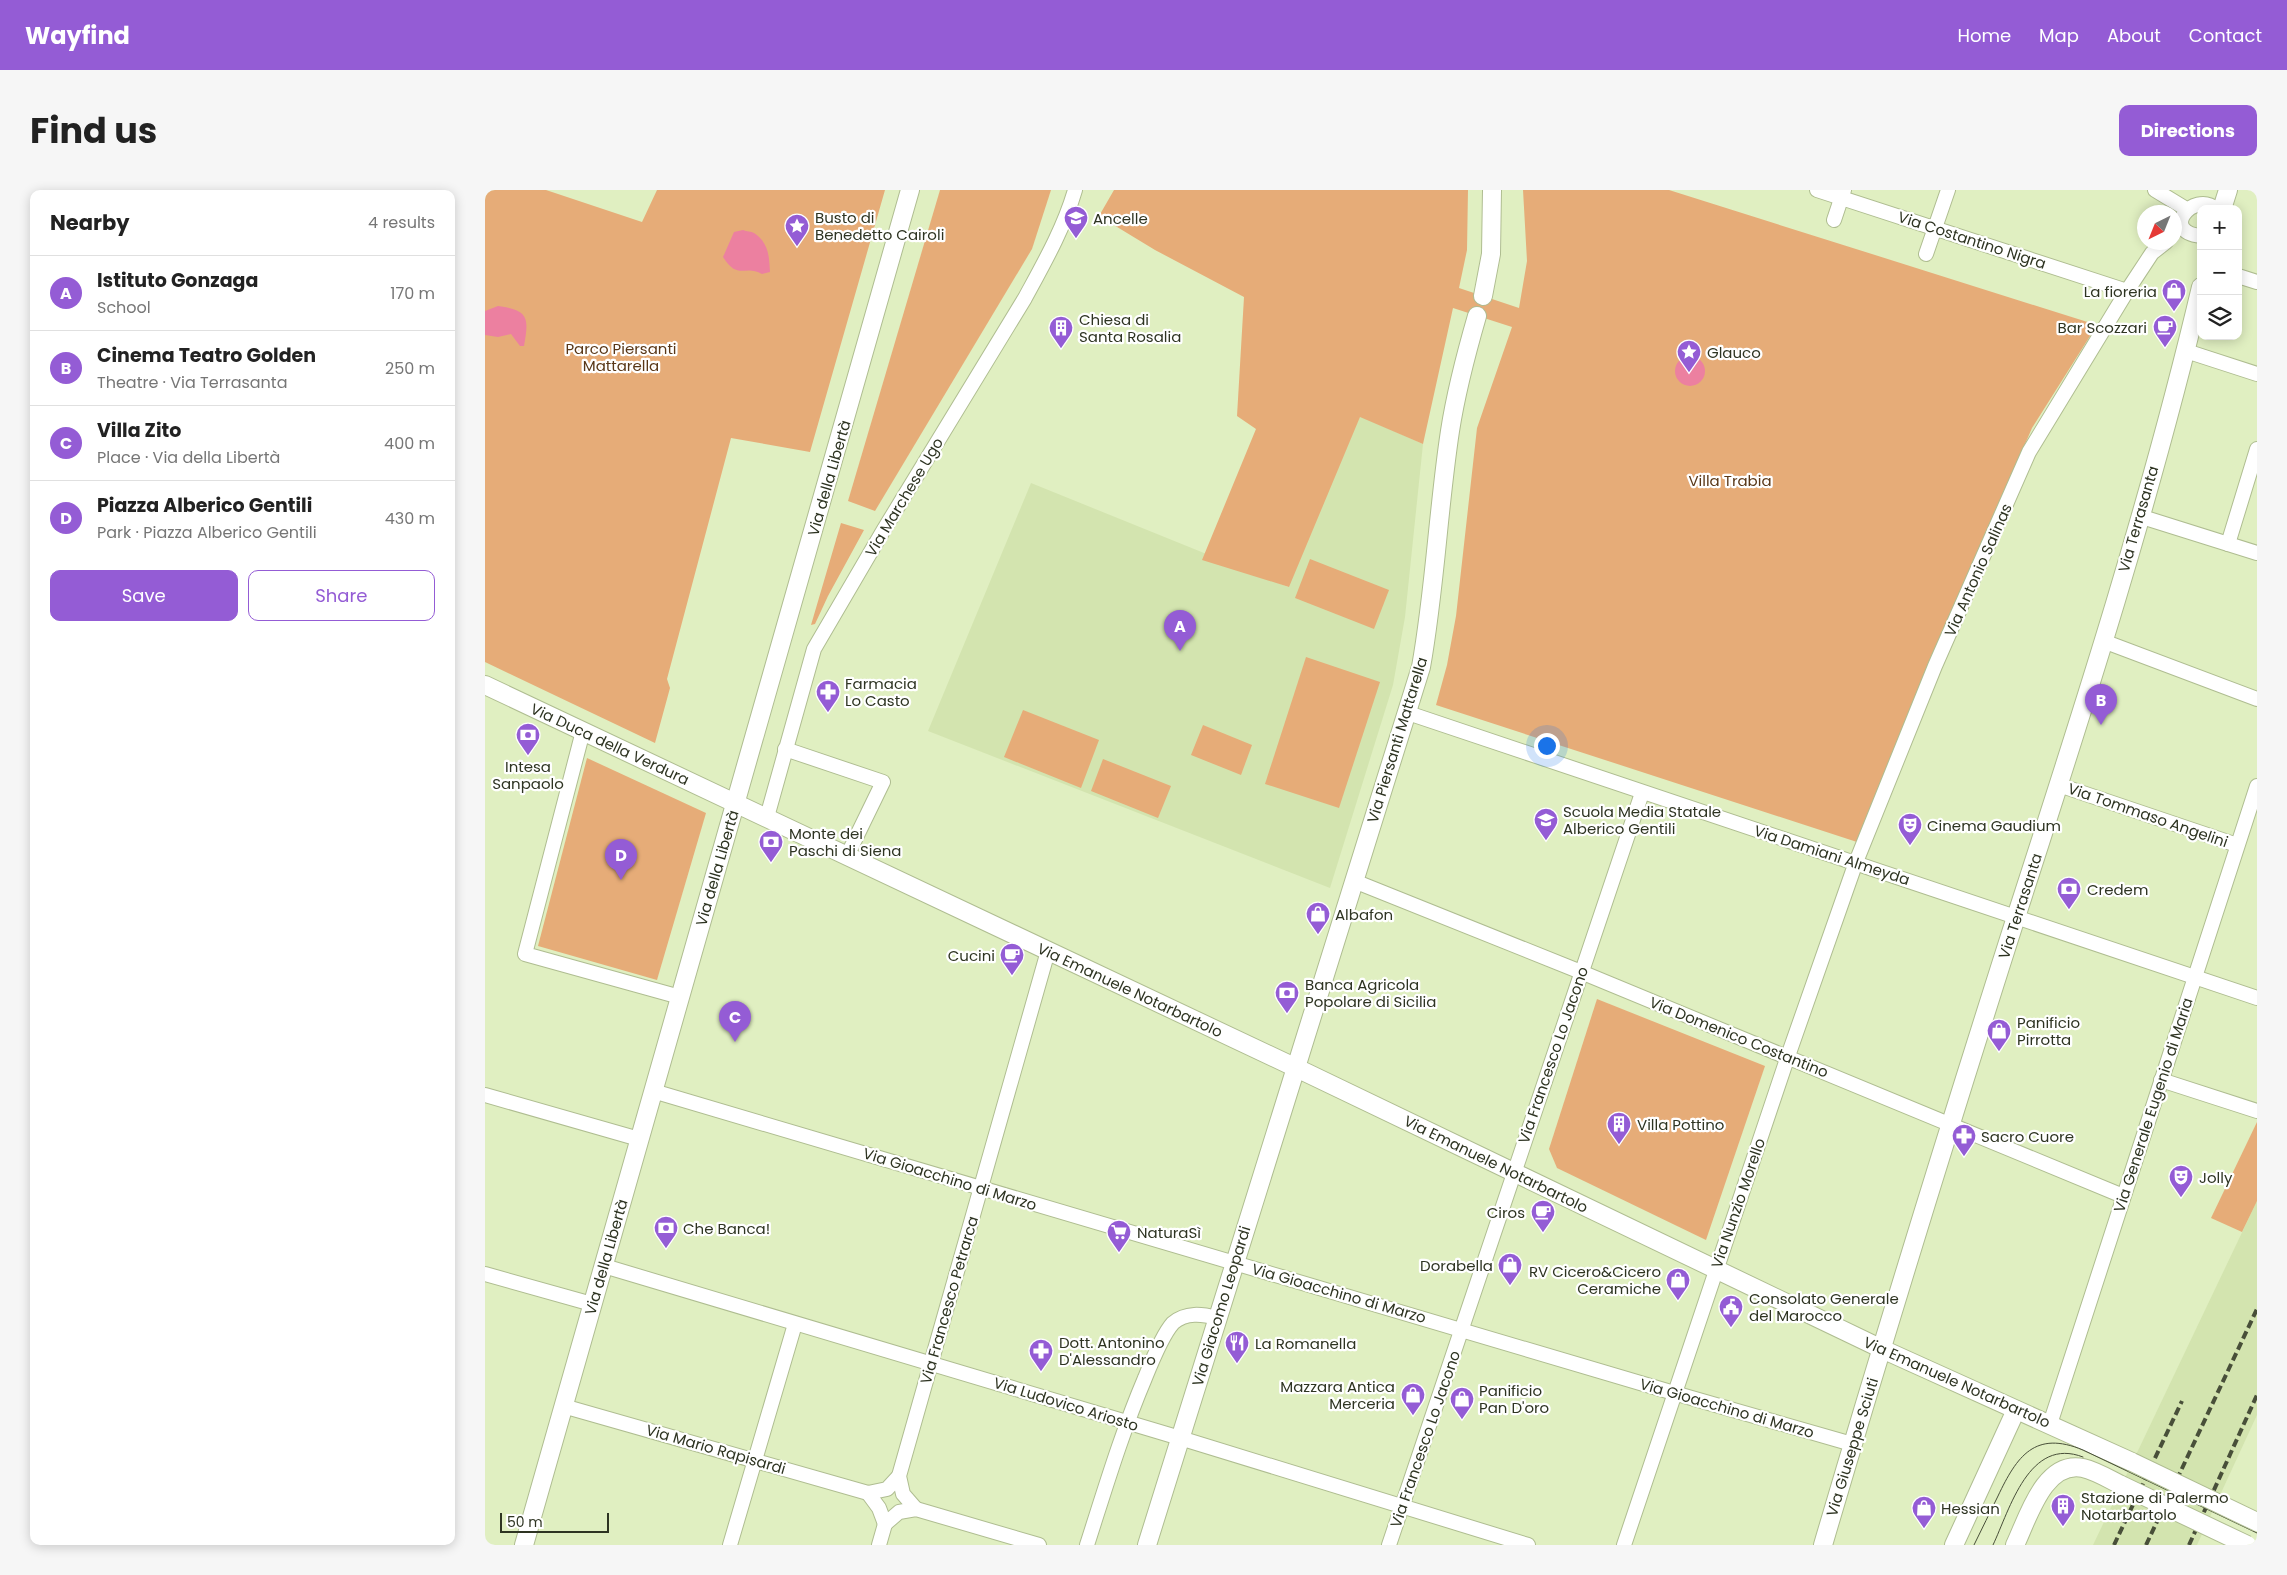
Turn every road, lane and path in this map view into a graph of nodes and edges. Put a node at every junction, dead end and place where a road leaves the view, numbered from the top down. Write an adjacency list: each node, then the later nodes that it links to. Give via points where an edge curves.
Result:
1 (911, 190): 40 (street, Via della Libertà)
2 (1075, 190): 36 (street, Via Marchese Ugo, via 1063,223 1025,298 814,649)
3 (1492, 190): 23 (street, via 1491,254)
4 (1817, 190): 8 (street, Via Costantino Nigra)
5 (1948, 190): 14 (street)
6 (2155, 190): 11 (street)
7 (2228, 190): 10 (street)
8 (1843, 194): 13 (street); 14 (street, Via Costantino Nigra)
9 (2213, 205): 11 (street, via 2199,198)
10 (2223, 205)
11 (2183, 207): 12 (street)
12 (2182, 212)
13 (1834, 220)
14 (1935, 228): 18 (street); 21 (street, Via Costantino Nigra)
15 (2182, 233): 16 (street)
16 (2197, 235)
17 (2156, 250): 21 (street, Via Antonio Salinas)
18 (1926, 254)
19 (2242, 277): 20 (street)
20 (2257, 282)
21 (2127, 291): 44 (street, Via Antonio Salinas, via 2029,452 1935,666)
22 (2199, 295): 25 (street, Via Terrasanta)
23 (1483, 296)
24 (1477, 316): 34 (street, Via Piersanti Mattarella, via 1450,430 1428,630)
25 (2186, 351): 26 (street); 28 (street, Via Terrasanta)
26 (2257, 374)
27 (2257, 449): 29 (street)
28 (2139, 516): 29 (street); 31 (street, Via Terrasanta)
29 (2228, 544): 30 (street)
30 (2257, 553)
31 (2103, 641): 33 (street); 37 (street, Via Terrasanta)
32 (485, 684): 35 (street, Via Duca della Verdura)
33 (2257, 699)
34 (1408, 713): 39 (street, Via Damiani Almeyda); 45 (street, Via Piersanti Mattarella)
35 (583, 731): 40 (street, Via Duca della Verdura); 50 (street, via 525,954)
36 (785, 750): 41 (street, Via Marchese Ugo); 43 (street, via 883,782)
37 (2059, 785): 42 (street, Via Tommaso Angelini); 46 (street, Via Terrasanta)
38 (2257, 786): 42 (street, Via Generale Eugenio di Maria)
39 (1642, 793): 44 (street, Via Damiani Almeyda); 48 (street, Via Francesco Lo Jacono)
40 (736, 803): 41 (street, Via Emanuele Notarbartolo); 50 (street, Via della Libertà)
41 (767, 817): 43 (street, Via Emanuele Notarbartolo)
42 (2237, 845): 49 (street, Via Generale Eugenio di Maria)
43 (847, 856): 47 (street, Via Emanuele Notarbartolo)
44 (1856, 862): 46 (street, Via Damiani Almeyda); 52 (street, Via Nunzio Morello)
45 (1354, 881): 48 (street, Via Domenico Costantino); 53 (street, Via Piersanti Mattarella)
46 (2016, 917): 49 (street, Via Damiani Almeyda); 58 (street, Via Terrasanta)
47 (1048, 951): 53 (street, Via Emanuele Notarbartolo); 61 (street, Via Francesco Petrarca)
48 (1581, 972): 52 (street, Via Domenico Costantino); 60 (street, Via Francesco Lo Jacono)
49 (2195, 977): 51 (street, Via Damiani Almeyda); 54 (street, Via Generale Eugenio di Maria)
50 (680, 997): 55 (street, Via della Libertà)
51 (2257, 998)
52 (1788, 1056): 58 (street, Via Domenico Costantino); 65 (street, Via Nunzio Morello)
53 (1295, 1067): 60 (street, Via Emanuele Notarbartolo); 63 (street, Via Giacomo Leopardi)
54 (2161, 1080): 57 (street); 62 (street, Via Generale Eugenio di Maria)
55 (653, 1091): 59 (street, Via della Libertà); 61 (street, Via Gioacchino di Marzo)
56 (485, 1095): 59 (street)
57 (2257, 1110)
58 (1951, 1126): 62 (street, Via Domenico Costantino); 71 (street, Via Terrasanta)
59 (639, 1139): 64 (street, Via della Libertà)
60 (1514, 1172): 65 (street, Via Emanuele Notarbartolo); 70 (street, Via Francesco Lo Jacono)
61 (980, 1188): 63 (street, Via Gioacchino di Marzo); 72 (street, Via Francesco Petrarca)
62 (2123, 1196): 77 (street, Via Generale Eugenio di Maria)
63 (1234, 1262): 68 (street, Via Giacomo Leopardi); 70 (street, Via Gioacchino di Marzo)
64 (603, 1266): 67 (street, Via della Libertà); 69 (street, Via Ludovico Ariosto)
65 (1716, 1270): 71 (street, Via Emanuele Notarbartolo); 73 (street, Via Nunzio Morello)
66 (485, 1274): 67 (street)
67 (592, 1304): 74 (street, Via della Libertà)
68 (1217, 1318): 76 (street, via 1201,1313 1185,1316 1173,1324 1153,1356); 78 (street, Via Giacomo Leopardi)
69 (795, 1324): 72 (street, Via Ludovico Ariosto); 80 (street)
70 (1462, 1329): 73 (street, Via Gioacchino di Marzo); 83 (street, Via Francesco Lo Jacono)
71 (1881, 1349): 75 (street, Via Emanuele Notarbartolo); 79 (street, Via Giuseppe Sciuti)
72 (931, 1364): 76 (street, Via Ludovico Ariosto); 81 (street, Via Francesco Petrarca)
73 (1674, 1393): 79 (street, Via Gioacchino di Marzo); 95 (street, Via Nunzio Morello)
74 (563, 1406): 80 (street, Via Mario Rapisardi); 87 (street, Via della Libertà)
75 (2016, 1410): 77 (street, Via Emanuele Notarbartolo); 97 (street)
76 (1127, 1422): 78 (street, Via Ludovico Ariosto); 91 (street)
77 (2051, 1424): 85 (street, Via Emanuele Notarbartolo, bridge)
78 (1180, 1438): 83 (street, Via Ludovico Ariosto); 92 (street, Via Giacomo Leopardi)
79 (1853, 1444): 96 (street, Via Giuseppe Sciuti)
80 (755, 1460): 82 (street, Via Mario Rapisardi); 88 (street)
81 (899, 1476): 82 (street, via 887,1489); 84 (street, via 903,1494)
82 (868, 1492): 86 (street)
83 (1402, 1506): 93 (street, Via Francesco Lo Jacono); 94 (street, Via Ludovico Ariosto)
84 (916, 1509): 86 (street, via 899,1512); 90 (street)
85 (2257, 1522)
86 (885, 1524): 89 (street)
87 (523, 1545)
88 (730, 1545)
89 (879, 1545)
90 (1039, 1545)
91 (1087, 1545)
92 (1147, 1545)
93 (1389, 1545)
94 (1528, 1545)
95 (1623, 1545)
96 (1823, 1545)
97 (1954, 1545)
98 (2015, 1545): 99 (street, bridge, via 2042,1488 2058,1472 2074,1467 2085,1468)
99 (2247, 1545)

